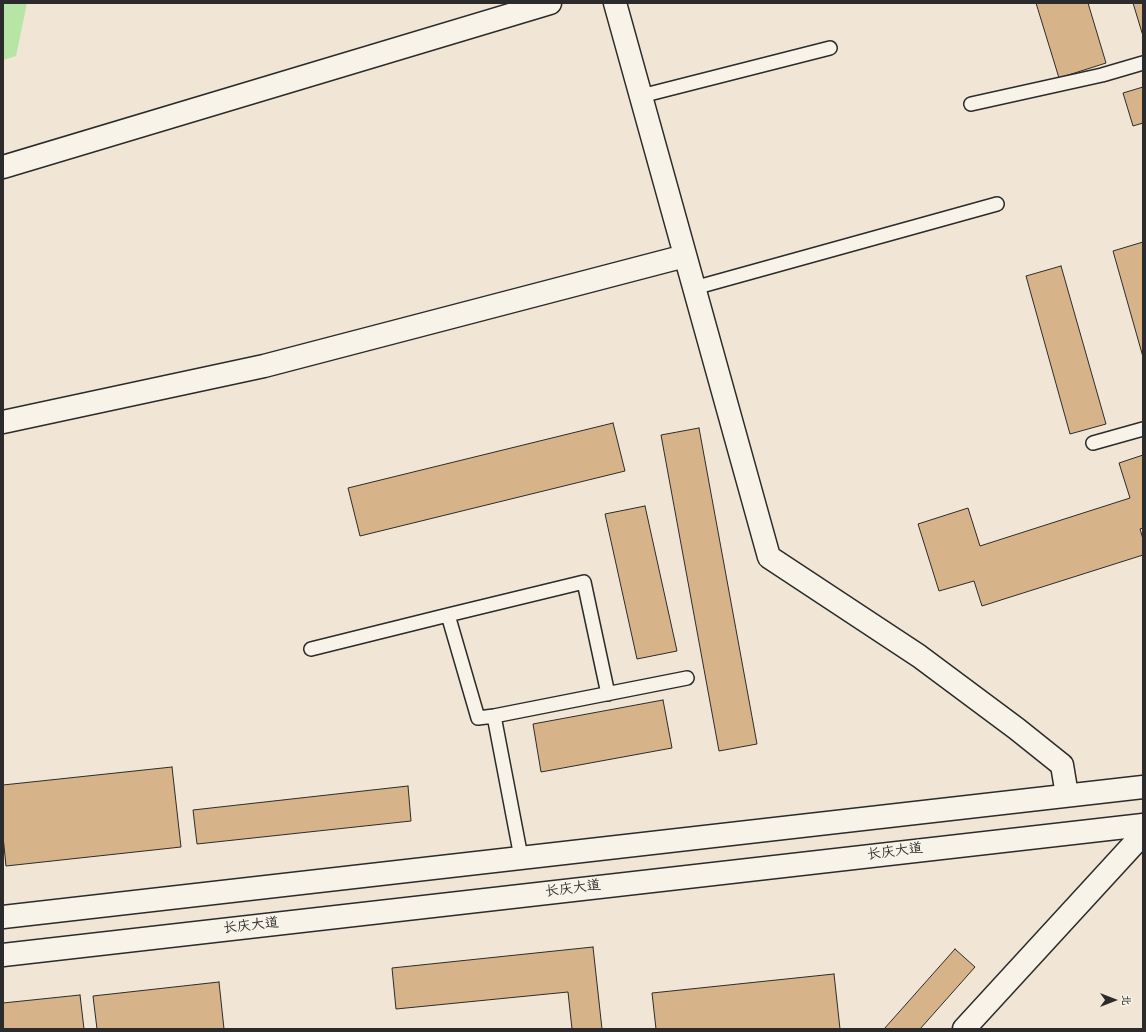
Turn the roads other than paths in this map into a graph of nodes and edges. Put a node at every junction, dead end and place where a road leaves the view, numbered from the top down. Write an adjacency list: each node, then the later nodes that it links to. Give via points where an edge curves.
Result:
1 (550, 3): 7 (street)
2 (615, 3): 5 (street)
3 (830, 48): 5 (lane)
4 (1143, 63): 6 (lane, via 1102,75)
5 (641, 96): 9 (street)
6 (971, 104)
7 (3, 167)
8 (997, 204): 10 (lane)
9 (685, 256): 10 (street); 11 (street, via 264,366)
10 (694, 288): 20 (street, via 769,557 919,656 1062,765)
11 (3, 422)
12 (1143, 429): 13 (lane)
13 (1093, 443)
14 (448, 615): 15 (lane); 17 (lane, via 584,582); 18 (lane, via 478,718)
15 (311, 649)
16 (687, 678): 17 (lane)
17 (608, 694): 18 (lane)
18 (494, 716): 23 (lane)
19 (1143, 787): 20 (street)
20 (1067, 795): 23 (street)
21 (1143, 825): 25 (street, 长庆大道)
22 (1143, 834): 26 (street)
23 (521, 857): 24 (street)
24 (3, 917)
25 (3, 955)
26 (964, 1029)

